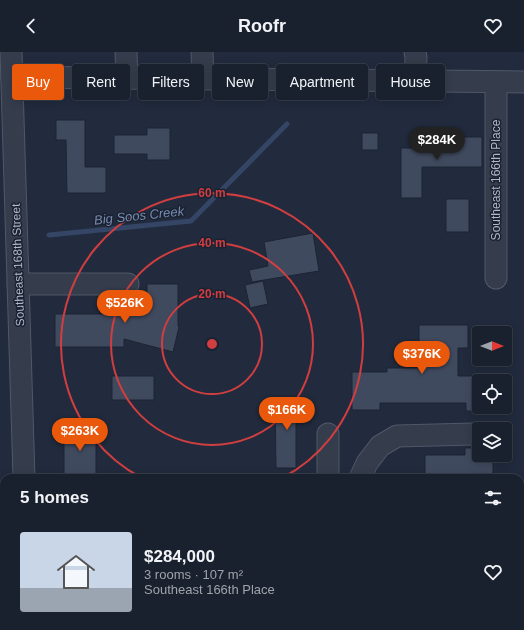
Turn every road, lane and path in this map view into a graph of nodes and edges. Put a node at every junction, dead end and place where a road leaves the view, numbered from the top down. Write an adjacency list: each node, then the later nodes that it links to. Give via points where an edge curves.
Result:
1 (11, 52): 8 (street, Southeast 168th Street)
2 (126, 52): 5 (street)
3 (202, 52): 6 (street)
4 (415, 52): 7 (street)
5 (126, 64)
6 (202, 64)
7 (416, 64)
8 (12, 77)
9 (204, 79): 10 (street)
10 (376, 81)
11 (445, 81): 12 (street)
12 (496, 82): 13 (street); 15 (street, Southeast 166th Place)
13 (524, 82)
14 (13, 100): 16 (street, Southeast 168th Street)
15 (496, 278)
16 (18, 284): 17 (street); 20 (street, Southeast 168th Street)
17 (128, 284)
18 (328, 434): 21 (street)
19 (472, 434): 22 (street, via 397,436 380,446)
20 (24, 474)
21 (328, 474)
22 (362, 474)

